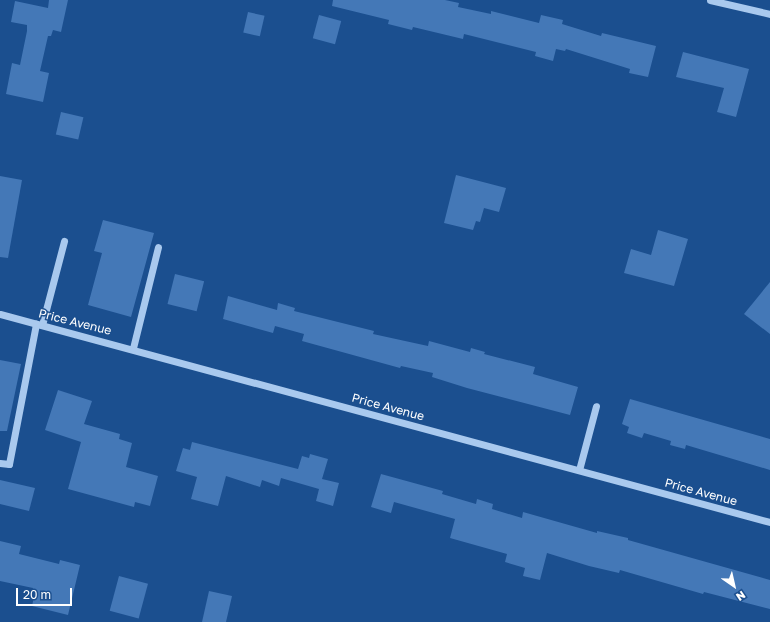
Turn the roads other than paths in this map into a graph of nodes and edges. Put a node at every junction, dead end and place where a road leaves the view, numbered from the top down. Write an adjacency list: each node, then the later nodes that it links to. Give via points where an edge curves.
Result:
1 (710, 0): 2 (street)
2 (770, 14)
3 (64, 241): 6 (street)
4 (158, 247): 7 (street)
5 (0, 314): 6 (street, Price Avenue)
6 (39, 324): 7 (street, Price Avenue); 9 (street, via 9,464)
7 (133, 348): 10 (street, Price Avenue)
8 (596, 406): 10 (street)
9 (0, 463)
10 (579, 470): 11 (street, Price Avenue)
11 (770, 522)

